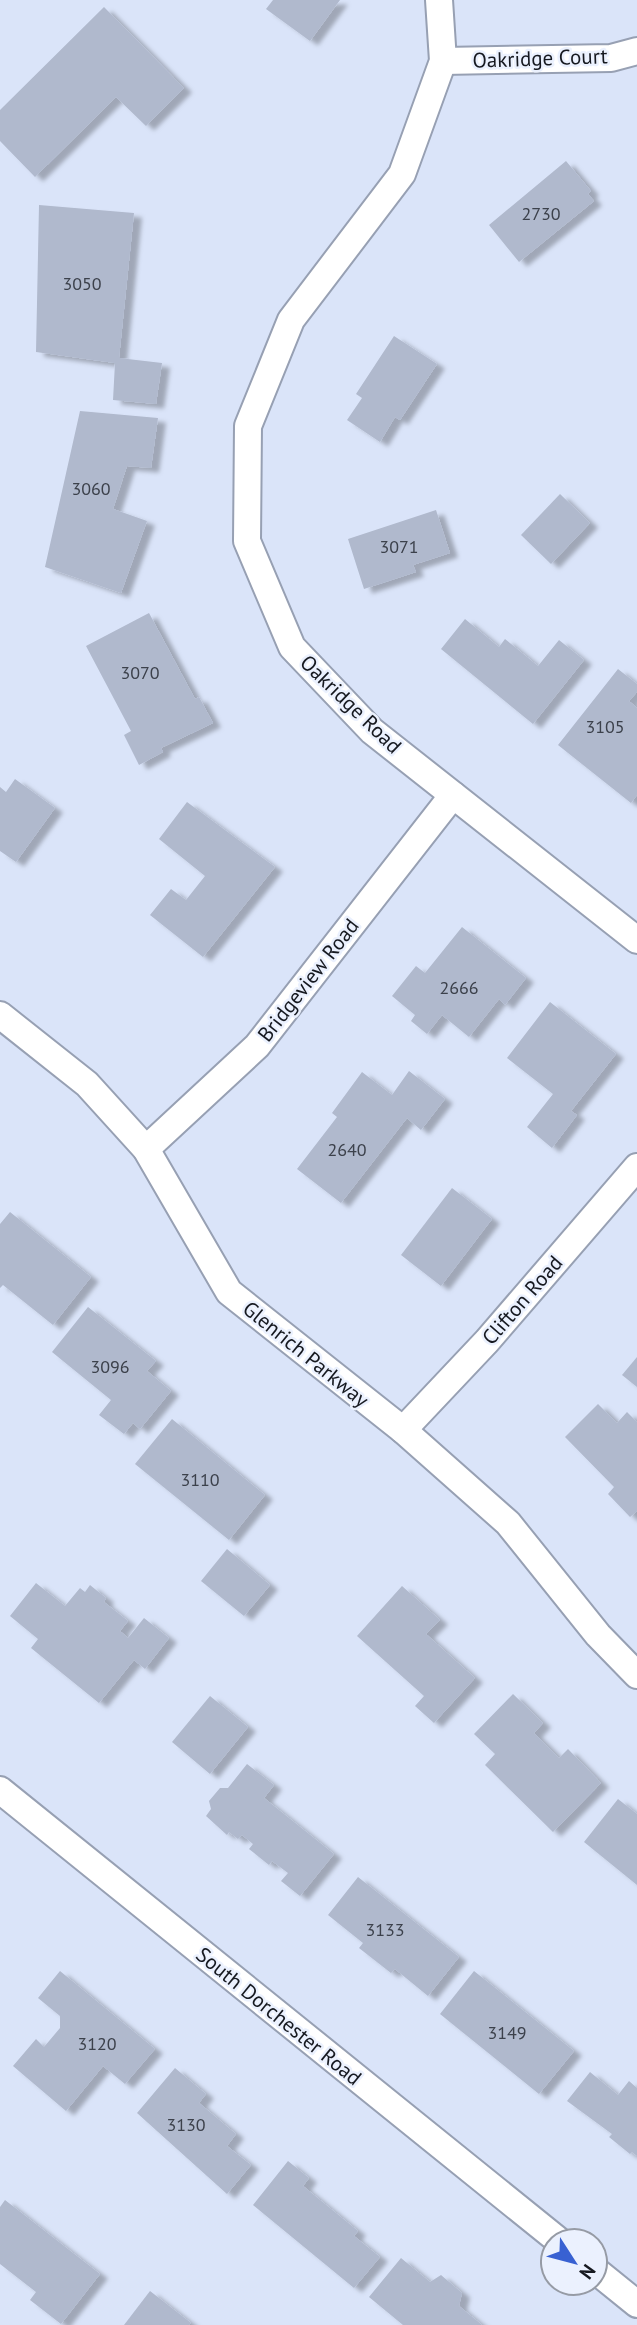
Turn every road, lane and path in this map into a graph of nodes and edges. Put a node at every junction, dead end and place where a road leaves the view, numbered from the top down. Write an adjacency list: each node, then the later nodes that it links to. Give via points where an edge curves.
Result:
1 (439, 0): 3 (street, Oakridge Road)
2 (637, 51): 3 (street, Oakridge Court, via 611,58)
3 (443, 61): 4 (street, Oakridge Road, via 402,174 291,320 248,426 247,541 292,648 372,731)
4 (453, 795): 5 (street, Oakridge Road); 7 (street, Bridgeview Road, via 257,1046)
5 (637, 940)
6 (0, 1015): 7 (street, Glenrich Parkway, via 87,1084)
7 (146, 1149): 9 (street, Glenrich Parkway, via 229,1292)
8 (637, 1167): 9 (street, Clifton Road, via 487,1341)
9 (403, 1430): 10 (street, Glenrich Parkway, via 509,1523)
10 (637, 1675)
11 (0, 1790): 12 (street, South Dorchester Road)
12 (542, 2227)
13 (609, 2281): 14 (street)
14 (637, 2304)

